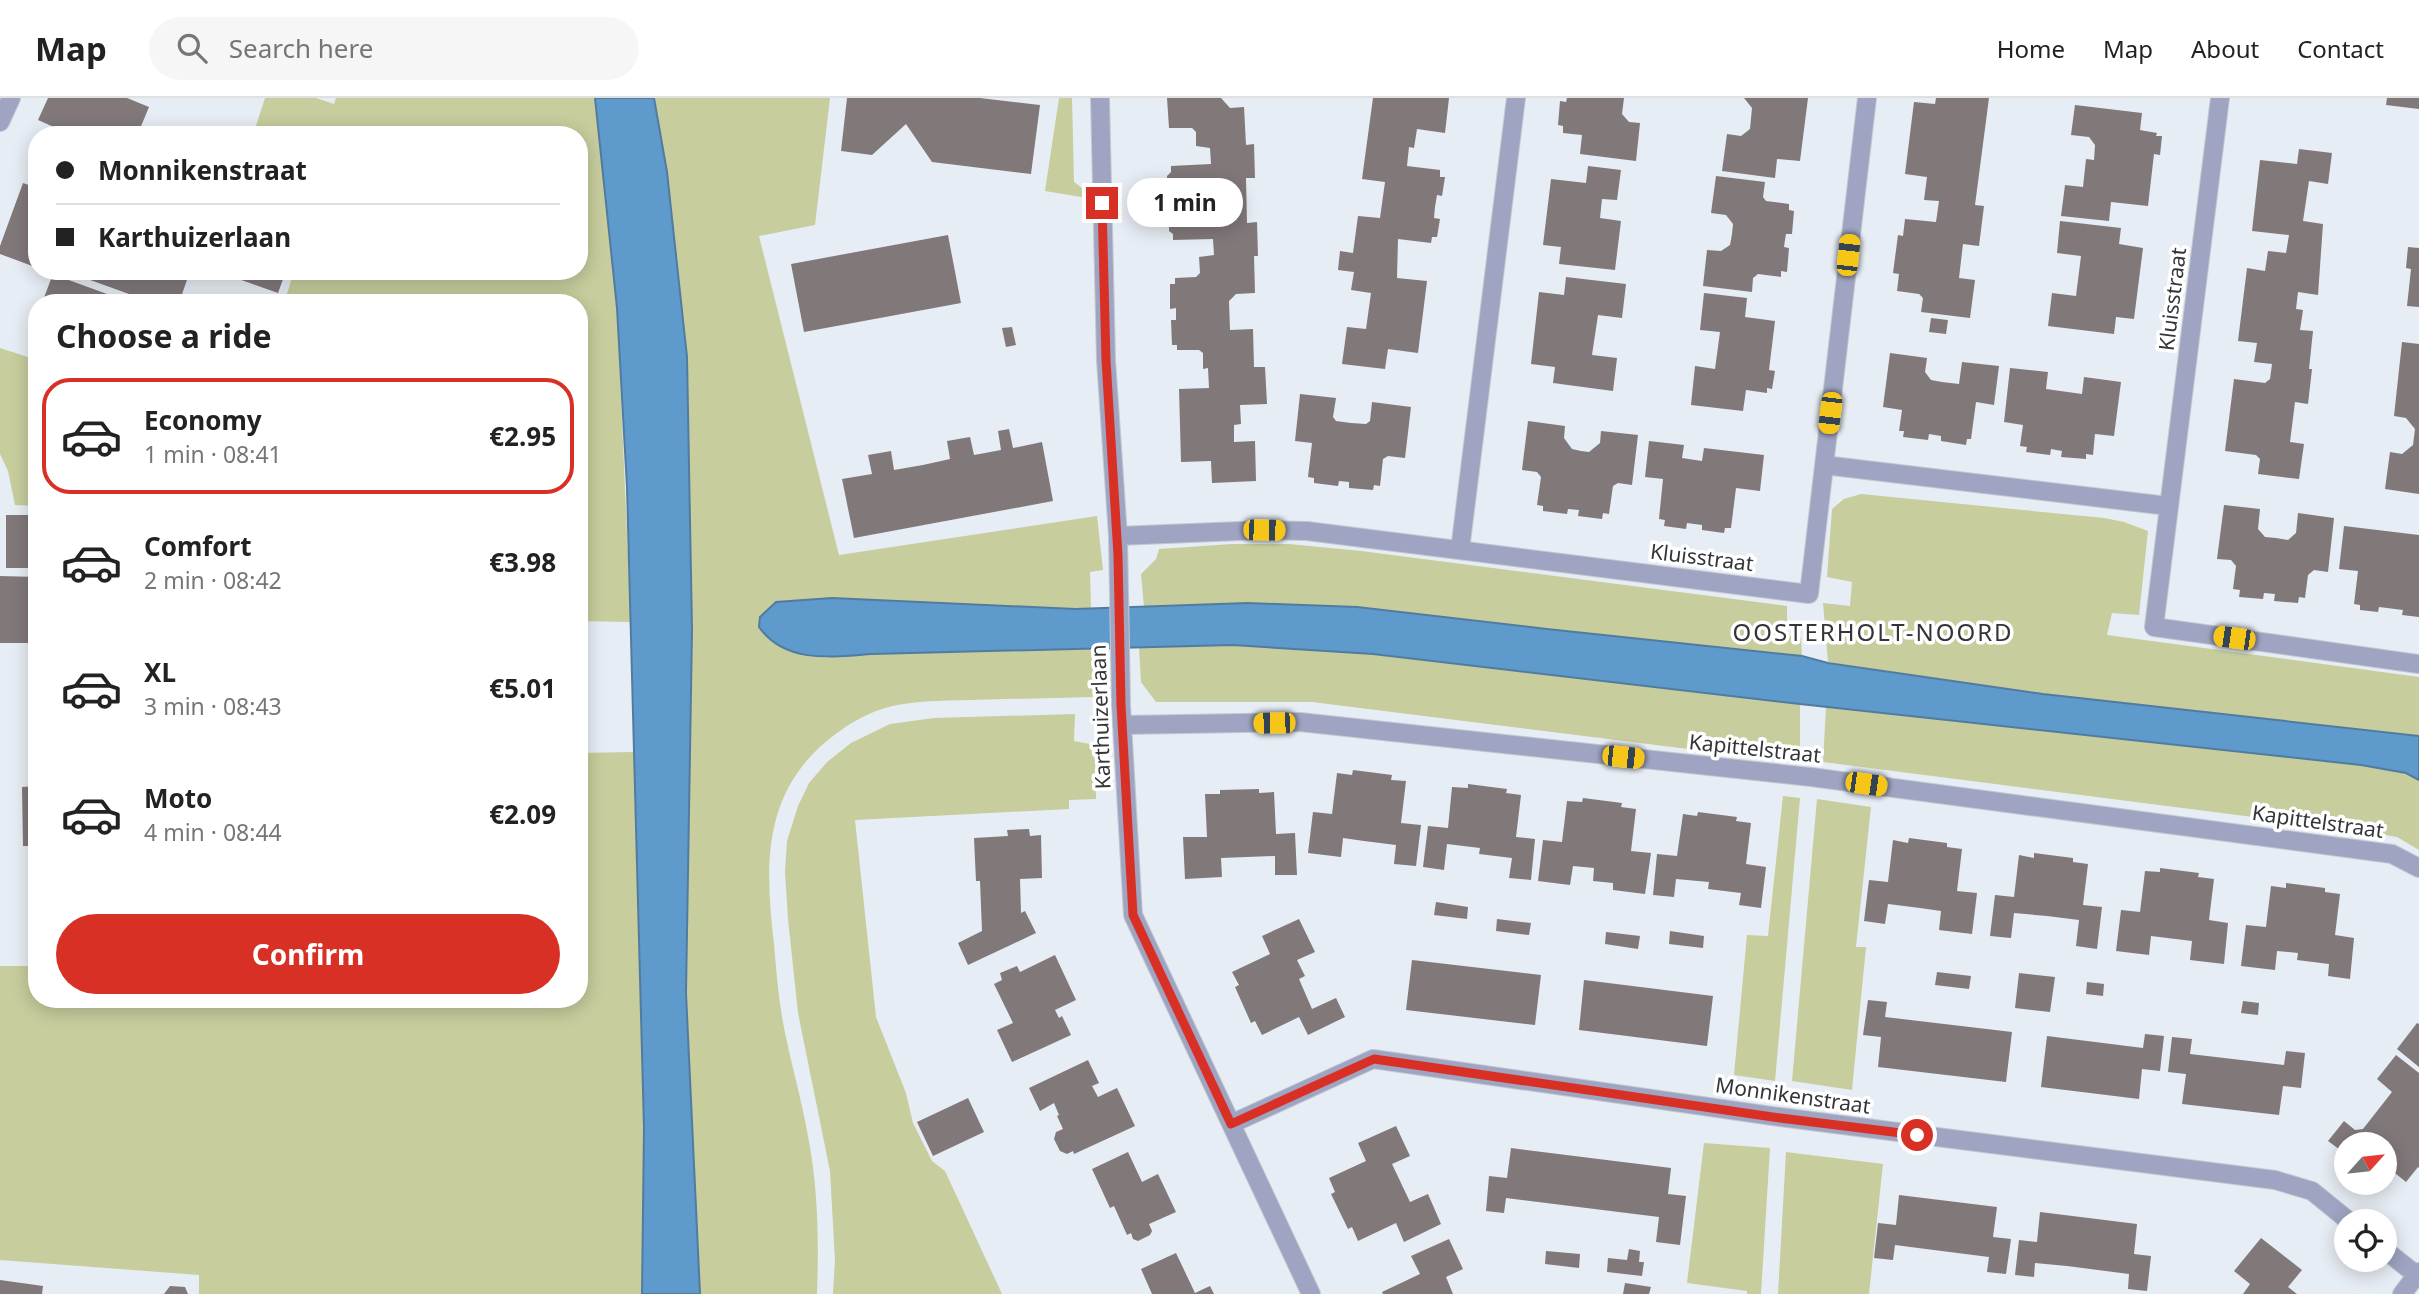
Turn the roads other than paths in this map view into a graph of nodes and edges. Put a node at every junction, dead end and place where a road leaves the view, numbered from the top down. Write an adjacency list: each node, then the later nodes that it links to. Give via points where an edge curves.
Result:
1 (10, 98): 6 (street)
2 (1100, 98): 9 (street, Karthuizerlaan, via 1106,360)
3 (1516, 98): 10 (street)
4 (1867, 98): 7 (street, Kluisstraat)
5 (2220, 98): 8 (street, Kluisstraat)
6 (0, 122)
7 (1824, 465): 8 (street); 10 (street, Kluisstraat, via 1809,594)
8 (2168, 506): 11 (street, Kluisstraat, via 2154,627)
9 (1118, 536): 10 (street, Kluisstraat, via 1307,531); 12 (street, Karthuizerlaan)
10 (1461, 551)
11 (2419, 664)
12 (1122, 725): 13 (street, Kapittelstraat, via 1300,722 1797,775 2392,854); 14 (street, Karthuizerlaan, via 1133,915)
13 (2419, 869)
14 (1231, 1124): 15 (street, Monnikenstraat, via 1374,1059 1780,1118 2275,1180 2312,1191); 18 (street, Karthuizerlaan)
15 (2334, 1209)
16 (2397, 1259): 17 (street)
17 (2418, 1275): 19 (street)
18 (1311, 1294)
19 (2402, 1294)

